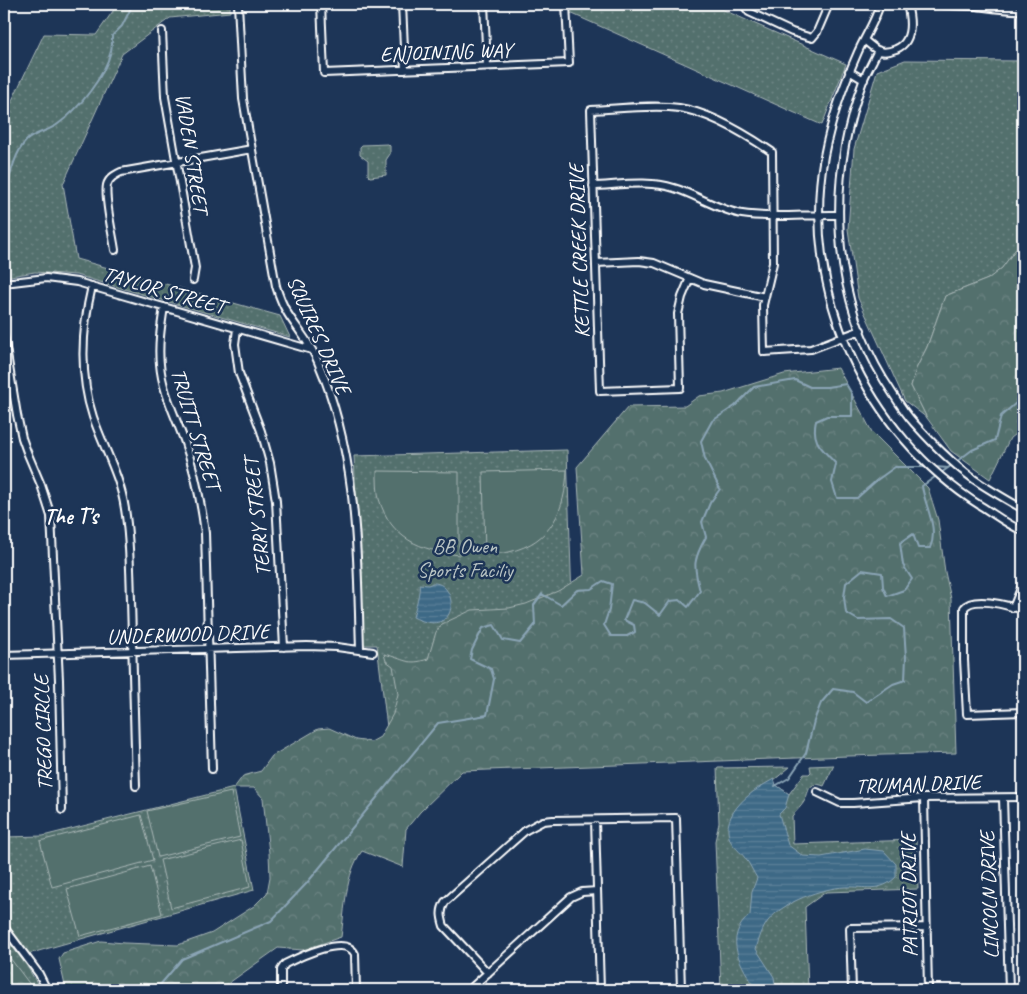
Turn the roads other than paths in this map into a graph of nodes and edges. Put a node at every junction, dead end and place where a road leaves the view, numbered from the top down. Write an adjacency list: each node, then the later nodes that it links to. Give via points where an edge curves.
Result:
1 (238, 4): 19 (street, SQUIRES DRIVE, via 243,99)
2 (321, 4): 16 (street, ENJOINING WAY, via 324,73)
3 (402, 4): 16 (street)
4 (484, 4): 15 (street)
5 (566, 4): 15 (street, ENJOINING WAY, via 570,63)
6 (744, 4): 7 (street, via 749,12 812,38)
7 (829, 4)
8 (880, 4): 13 (street)
9 (907, 4): 14 (street, via 910,29 907,42 888,52)
10 (941, 4): 11 (street)
11 (1023, 10)
12 (162, 31): 20 (street, VADEN STREET, via 166,97)
13 (864, 40): 14 (street); 17 (street)
14 (878, 50): 18 (street)
15 (487, 66): 16 (street, ENJOINING WAY)
16 (406, 70)
17 (850, 71): 18 (street); 22 (street, via 838,100 827,144)
18 (864, 80): 23 (street, via 845,149)
19 (252, 149): 20 (street); 37 (street, SQUIRES DRIVE, via 276,286 288,314)
20 (176, 162): 25 (street, via 121,172 107,184); 28 (street, VADEN STREET, via 195,268)
21 (593, 186): 24 (street, via 666,186 736,213); 24 (street, KETTLE CREEK DRIVE, via 590,110 686,109 740,132 772,152); 26 (street, KETTLE CREEK DRIVE)
22 (820, 215): 23 (street); 24 (street); 36 (street, via 828,286)
23 (838, 215): 34 (street, via 846,287)
24 (772, 216): 31 (street, via 773,262)
25 (115, 250)
26 (596, 263): 27 (street, via 649,262); 27 (street, KETTLE CREEK DRIVE, via 600,390 680,388 678,314)
27 (690, 278): 31 (street)
28 (193, 280)
29 (4, 283): 30 (street, TAYLOR STREET, via 46,278)
30 (92, 286): 32 (street, TAYLOR STREET); 46 (street, via 84,321 86,384 93,416 120,482 124,503)
31 (765, 298): 36 (street, via 764,352 811,349)
32 (164, 307): 33 (street, TAYLOR STREET); 44 (street, TRUITT STREET, via 160,366 201,500)
33 (238, 329): 37 (street, TAYLOR STREET); 43 (street, TERRY STREET, via 235,344 237,365 261,431 276,501)
34 (860, 330): 36 (street); 38 (street, via 872,360 915,424 980,484)
35 (4, 336): 48 (street, TREGO CIRCLE, via 22,438 51,516)
36 (843, 336): 39 (street, via 864,384 896,431 927,465 965,496)
37 (312, 350): 45 (street, SQUIRES DRIVE, via 338,419 353,492)
38 (1023, 509)
39 (1023, 531)
40 (1023, 583): 41 (street)
41 (1014, 608): 42 (street); 50 (street, via 980,602 965,605 967,714)
42 (1023, 610)
43 (284, 647): 44 (street, UNDERWOOD DRIVE); 45 (street, UNDERWOOD DRIVE)
44 (209, 649): 46 (street, UNDERWOOD DRIVE); 51 (street, TRUITT STREET)
45 (360, 650): 47 (street, UNDERWOOD DRIVE)
46 (133, 651): 48 (street, UNDERWOOD DRIVE); 52 (street)
47 (373, 652)
48 (57, 654): 49 (street, UNDERWOOD DRIVE); 57 (street, TREGO CIRCLE)
49 (4, 655)
50 (1023, 712)
51 (212, 769)
52 (136, 786)
53 (817, 792): 55 (street, TRUMAN DRIVE, via 840,803 853,804)
54 (1023, 797): 56 (street, TRUMAN DRIVE)
55 (924, 798): 56 (street, TRUMAN DRIVE); 61 (street, PATRIOT DRIVE)
56 (1003, 798): 71 (street, LINCOLN DRIVE)
57 (62, 810)
58 (595, 820): 59 (street); 62 (street, via 543,821 526,830 445,902 441,908 444,926); 68 (street, via 676,818)
59 (597, 891): 62 (street, via 571,897); 67 (street)
60 (4, 927): 63 (street, via 39,974)
61 (926, 928): 69 (street, via 850,928); 70 (street, PATRIOT DRIVE)
62 (488, 973): 66 (street)
63 (46, 990)
64 (281, 990): 65 (street, via 281,970 285,964 338,946 353,949)
65 (356, 990)
66 (469, 990)
67 (600, 990)
68 (681, 990)
69 (852, 990)
70 (928, 990)
71 (1009, 990)

